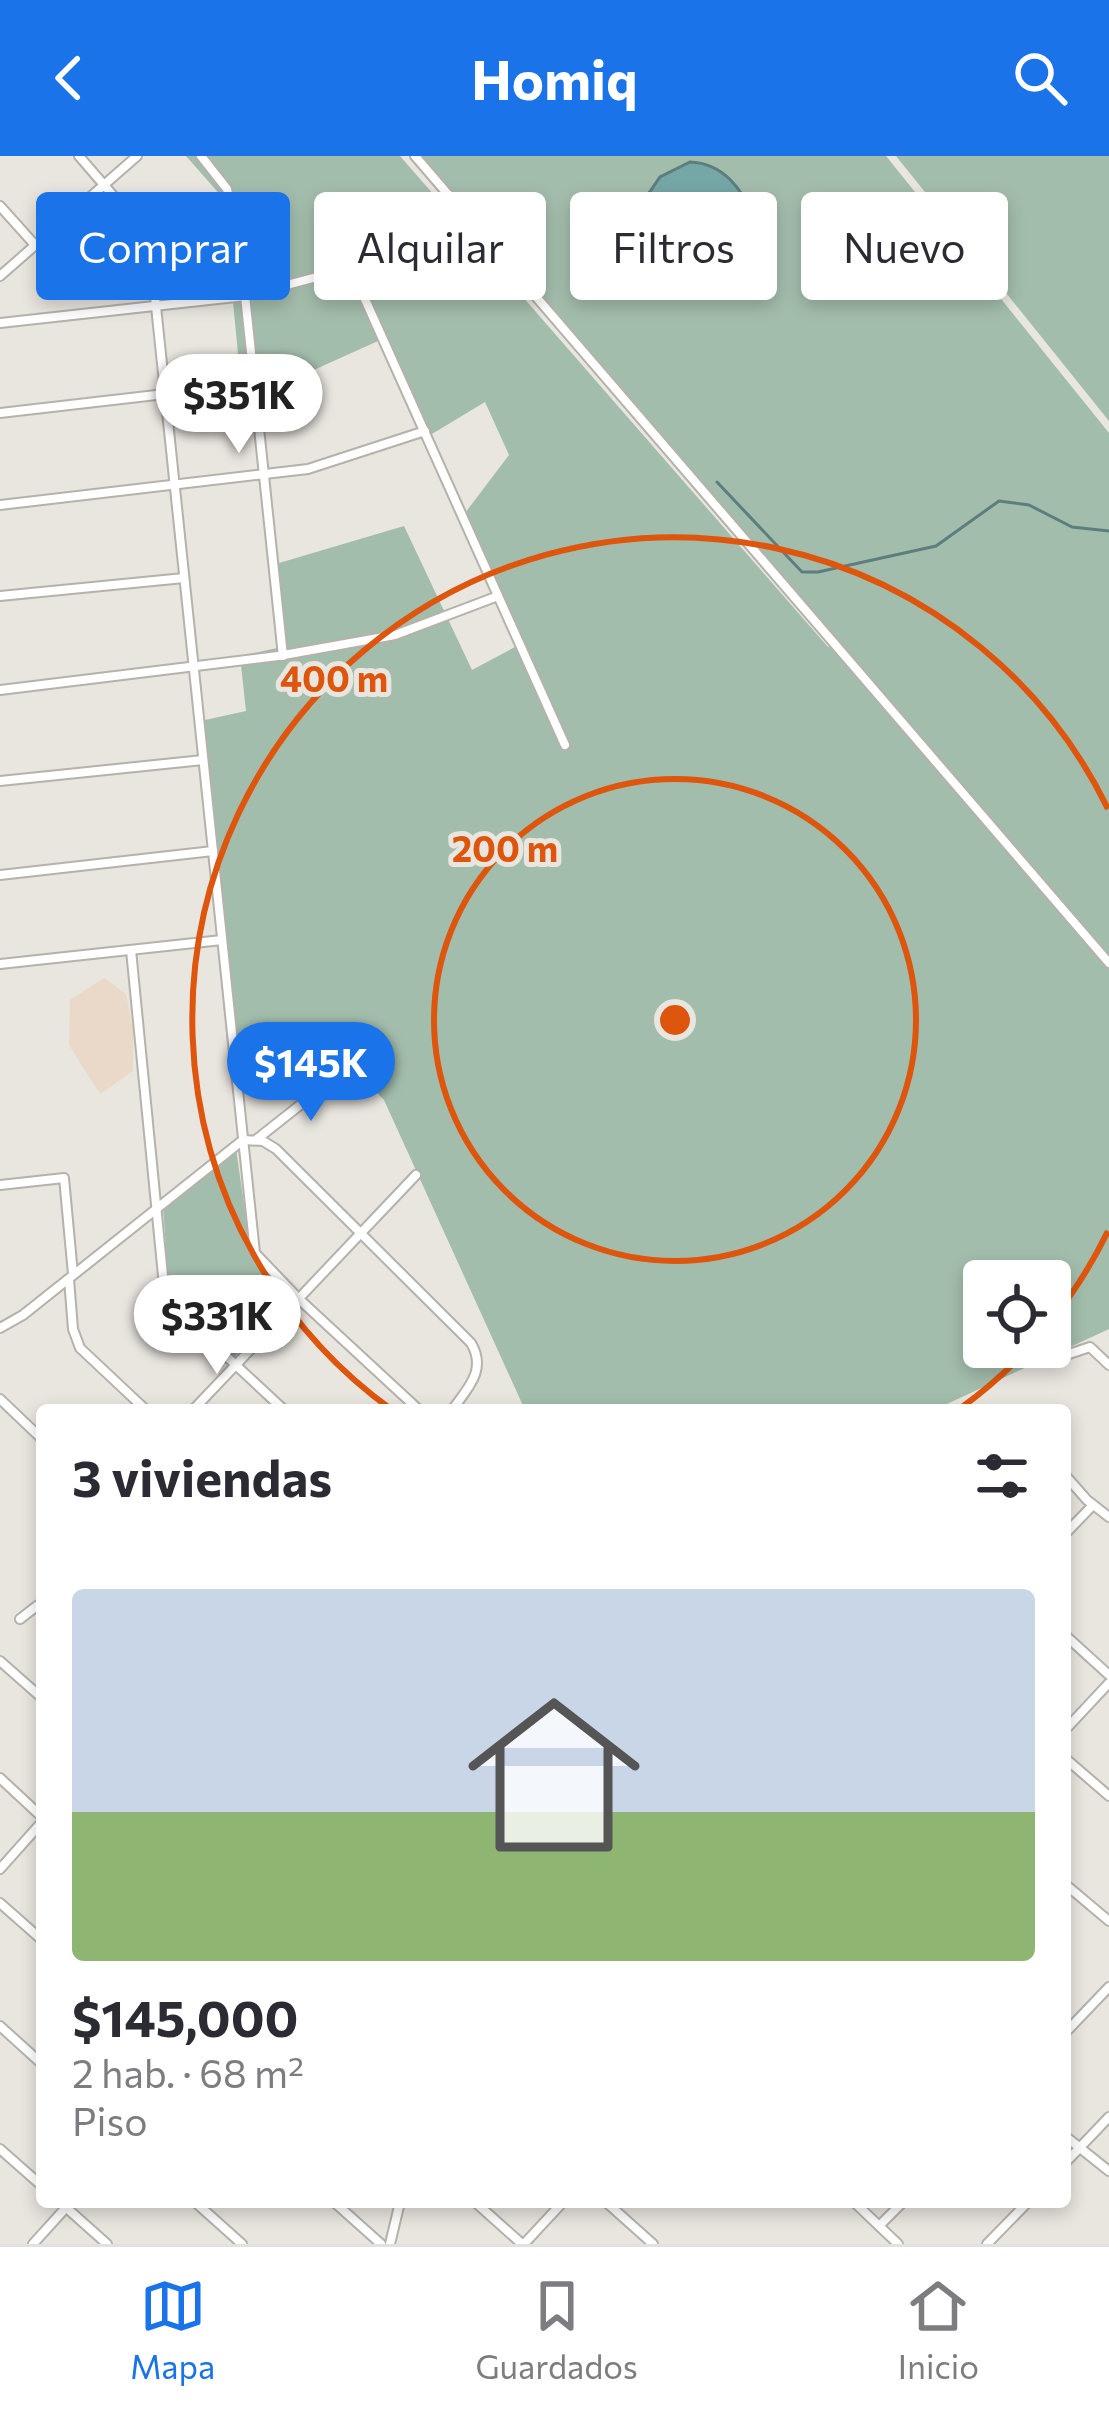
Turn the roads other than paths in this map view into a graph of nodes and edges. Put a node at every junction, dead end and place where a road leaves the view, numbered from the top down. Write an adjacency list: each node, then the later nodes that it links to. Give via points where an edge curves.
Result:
1 (79, 156): 5 (street)
2 (137, 156): 5 (street)
3 (201, 156): 6 (street)
4 (415, 156): 7 (street)
5 (105, 185): 9 (street); 15 (street, via 146,239)
6 (227, 192)
7 (446, 192)
8 (0, 206): 9 (street)
9 (35, 246): 10 (street)
10 (0, 276)
11 (209, 300): 15 (street)
12 (245, 300): 20 (street)
13 (366, 300): 19 (street)
14 (539, 300): 36 (street)
15 (155, 306): 16 (street); 17 (street)
16 (0, 323)
17 (165, 394): 18 (street); 21 (street)
18 (0, 413)
19 (425, 431): 20 (street, via 332,464); 25 (street)
20 (264, 475): 21 (street); 26 (street)
21 (175, 486): 22 (street); 23 (street)
22 (0, 505)
23 (184, 578): 24 (street); 27 (street)
24 (0, 596)
25 (498, 596): 26 (street, via 395,635); 29 (street)
26 (284, 656): 27 (street)
27 (194, 667): 28 (street); 30 (street)
28 (0, 689)
29 (565, 746)
30 (203, 760): 31 (street); 32 (street)
31 (0, 781)
32 (213, 851): 33 (street); 34 (street)
33 (0, 875)
34 (222, 940): 35 (street); 39 (street)
35 (131, 950): 37 (street); 43 (street)
36 (1109, 963)
37 (0, 964)
38 (338, 1075): 40 (street)
39 (243, 1140): 40 (street); 43 (street); 46 (street, via 255,1253)
40 (256, 1140): 44 (street, via 276,1149)
41 (416, 1175): 44 (street)
42 (0, 1184): 45 (street, via 64,1178)
43 (156, 1208): 45 (street); 49 (street, via 169,1301)
44 (362, 1232): 46 (street); 56 (street, via 478,1355 476,1378)
45 (71, 1276): 47 (street); 52 (street, via 80,1348)
46 (298, 1299): 49 (street); 55 (street)
47 (0, 1328)
48 (1071, 1351): 50 (street, via 1090,1347)
49 (236, 1365): 53 (street); 54 (street)
50 (1109, 1365)
51 (0, 1399): 57 (street)
52 (140, 1404)
53 (199, 1404)
54 (278, 1404)
55 (412, 1404)
56 (456, 1404)
57 (36, 1432)
58 (1071, 1480): 59 (street)
59 (1094, 1505): 60 (street); 61 (street)
60 (1109, 1517)
61 (1071, 1528)
62 (36, 1607): 63 (street)
63 (20, 1619)
64 (1071, 1641): 66 (street)
65 (0, 1661): 67 (street)
66 (1109, 1679): 68 (street)
67 (36, 1693)
68 (1071, 1723)
69 (1071, 1763): 71 (street)
70 (0, 1778): 72 (street)
71 (1109, 1796)
72 (36, 1813)
73 (36, 1826): 74 (street)
74 (0, 1869)
75 (1071, 1889): 77 (street)
76 (0, 1903): 78 (street)
77 (1109, 1921)
78 (36, 1935)
79 (1109, 1988): 80 (street)
80 (1073, 2024): 82 (street)
81 (0, 2026): 83 (street)
82 (1071, 2026)
83 (36, 2059)
84 (1109, 2117): 86 (street)
85 (1071, 2141): 86 (street)
86 (1080, 2148): 88 (street); 89 (street)
87 (0, 2149): 90 (street)
88 (1071, 2157)
89 (1109, 2171)
90 (36, 2181)
91 (62, 2208): 103 (street)
92 (69, 2208): 104 (street)
93 (202, 2208): 105 (street)
94 (341, 2208): 106 (street)
95 (398, 2208): 106 (street)
96 (482, 2208): 107 (street)
97 (556, 2208): 107 (street)
98 (613, 2208): 108 (street)
99 (860, 2208): 102 (street)
100 (897, 2208): 102 (street)
101 (1022, 2208): 110 (street)
102 (880, 2226): 109 (street)
103 (33, 2244)
104 (106, 2244)
105 (242, 2244)
106 (386, 2244)
107 (523, 2244)
108 (653, 2244)
109 (898, 2244)
110 (987, 2244)

